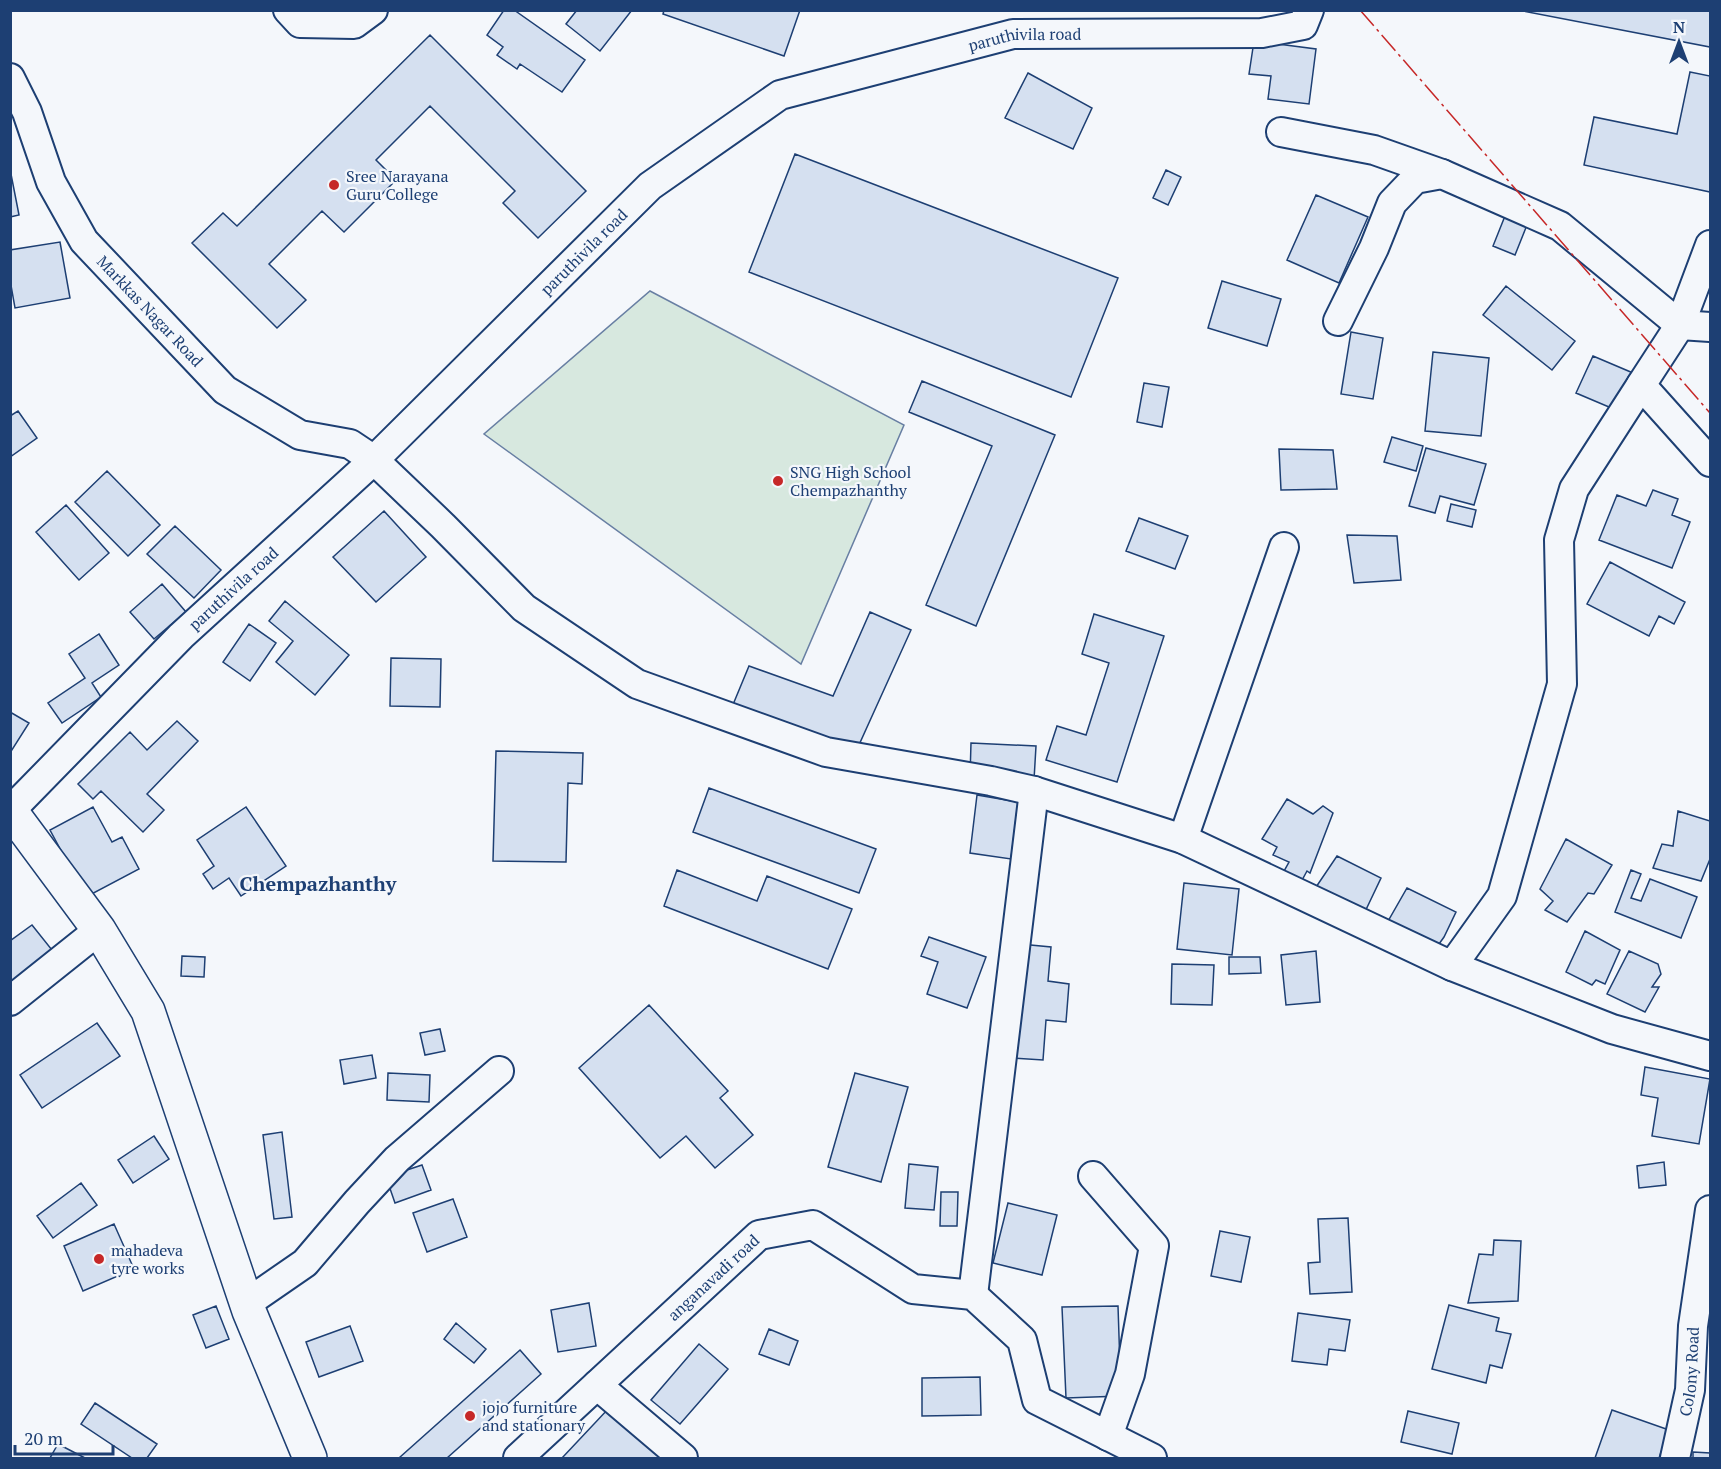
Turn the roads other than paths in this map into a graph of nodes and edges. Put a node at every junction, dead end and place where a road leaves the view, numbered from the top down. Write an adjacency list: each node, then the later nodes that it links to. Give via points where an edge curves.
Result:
1 (288, 10): 2 (street, via 300,23 354,24)
2 (373, 10)
3 (1309, 10): 4 (street, paruthivila road, via 1303,25 1262,33)
4 (1148, 22): 13 (street, paruthivila road, via 1013,34 780,95 650,186)
5 (10, 78): 13 (street, Markkas Nagar Road, via 27,112 51,182 84,241 225,390 300,435 350,444)
6 (1281, 132): 7 (street, via 1374,150)
7 (1442, 174): 9 (street, via 1415,179 1392,203); 10 (street, via 1560,226)
8 (1710, 245): 10 (street)
9 (1338, 321)
10 (1680, 325): 11 (street); 12 (street)
11 (1710, 327)
12 (1641, 385): 14 (street); 20 (street, via 1574,489 1559,540 1562,684 1502,896)
13 (374, 460): 16 (street, Markkas Nagar Road, via 524,608 638,684 826,752); 17 (street, paruthivila road, via 181,636)
14 (1710, 462)
15 (1284, 547): 18 (street)
16 (1034, 791): 18 (street, Markkas Nagar Road); 26 (street)
17 (11, 810): 19 (main road)
18 (1183, 839): 20 (street, Markkas Nagar Road)
19 (99, 930): 21 (street); 27 (main road, via 148,1011)
20 (1452, 966): 22 (street, Markkas Nagar Road, via 1612,1029)
21 (10, 1001)
22 (1710, 1056)
23 (499, 1071): 27 (street, via 397,1159 304,1263)
24 (1093, 1176): 29 (street, via 1154,1246 1130,1374)
25 (1710, 1210): 34 (street, Colony Road, via 1694,1326 1690,1390)
26 (973, 1294): 28 (street, anganavadi road, via 913,1289 813,1225 759,1235); 29 (street, via 1022,1340 1037,1400)
27 (247, 1303): 30 (main road)
28 (597, 1385): 31 (street, anganavadi road); 32 (street)
29 (1108, 1436): 33 (street)
30 (310, 1458)
31 (518, 1458)
32 (683, 1458)
33 (1152, 1458)
34 (1675, 1458)

